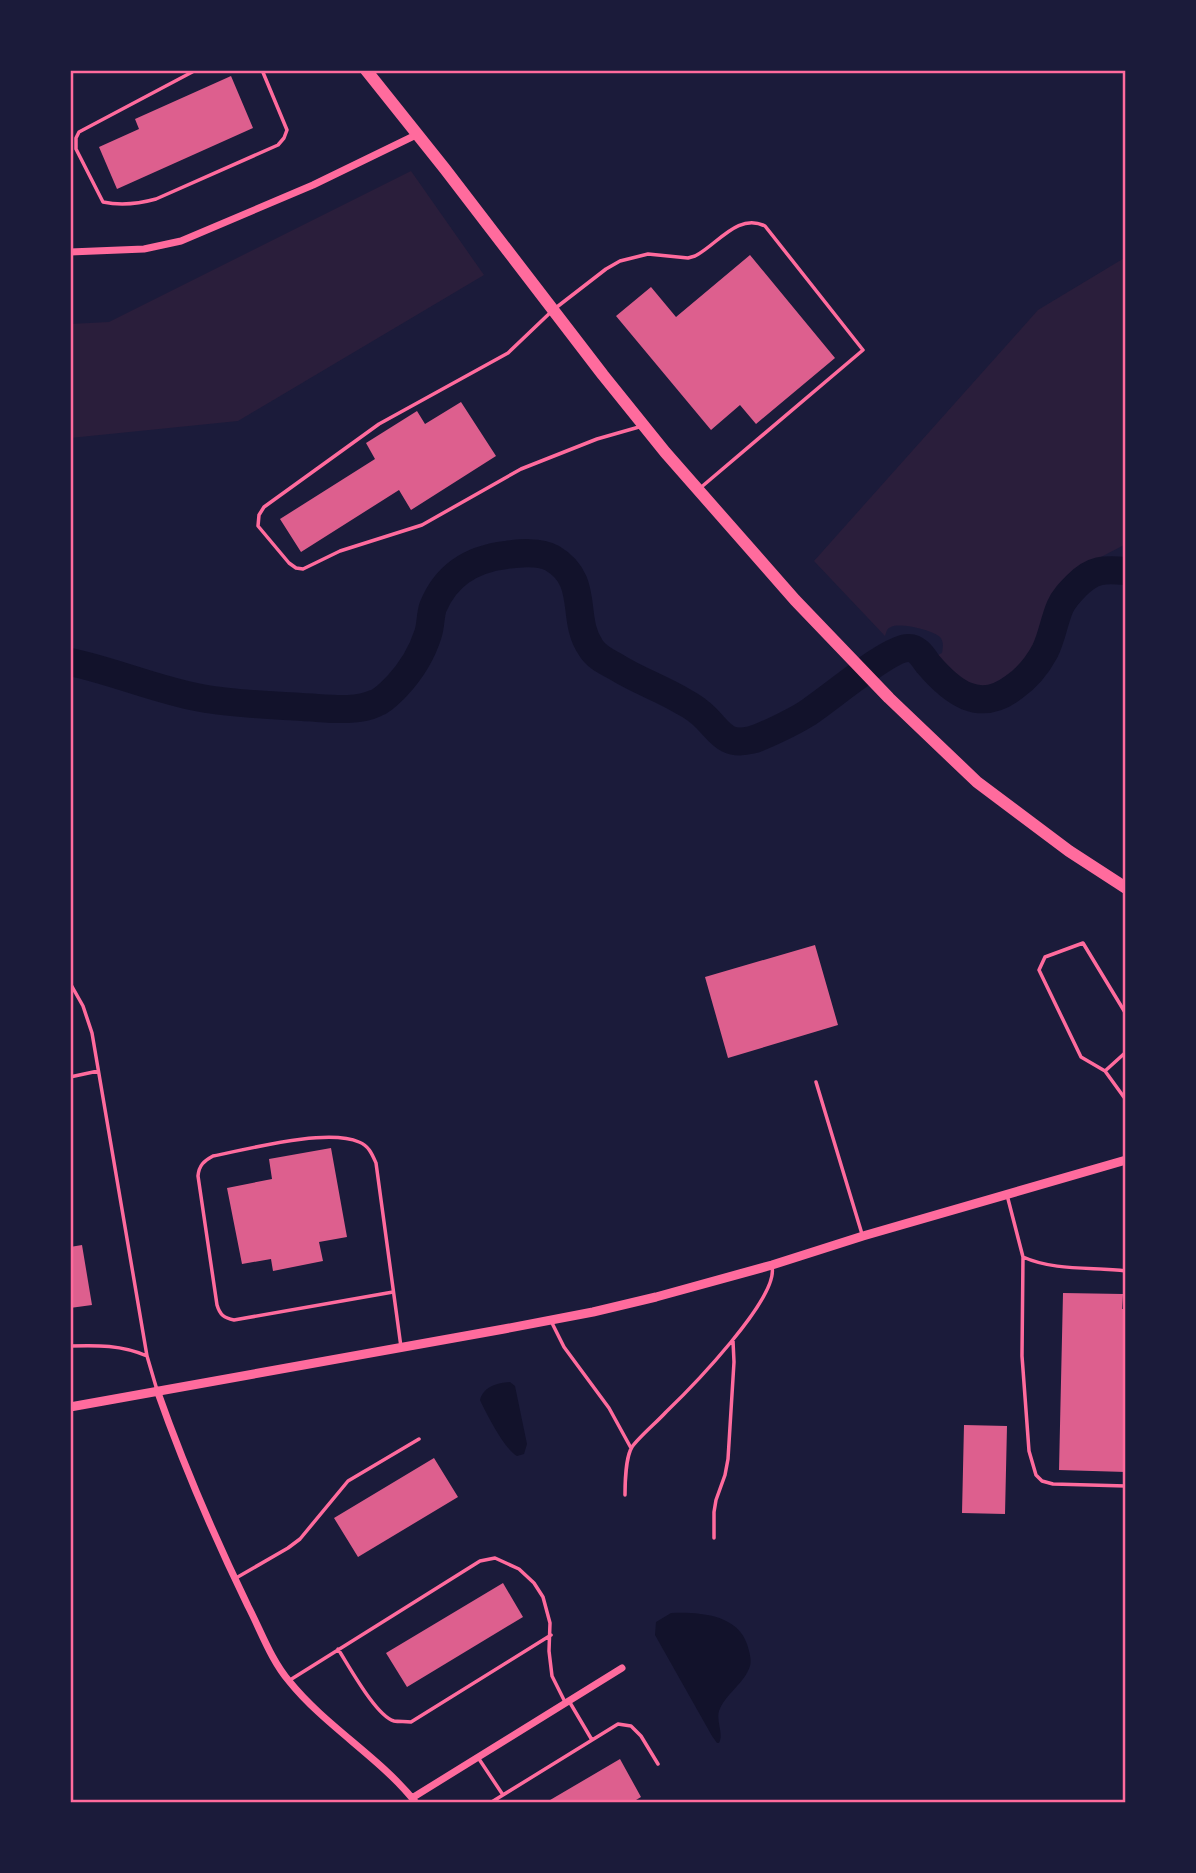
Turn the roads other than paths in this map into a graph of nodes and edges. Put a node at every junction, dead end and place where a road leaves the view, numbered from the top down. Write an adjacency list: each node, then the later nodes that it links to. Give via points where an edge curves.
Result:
1 (196, 70): 2 (lane, via 79,132 76,149 103,202 156,200 278,145 287,131)
2 (262, 70)
3 (366, 70): 4 (main road)
4 (418, 134): 5 (street, via 181,241 144,249); 6 (main road)
5 (70, 252)
6 (553, 310): 7 (main road); 7 (lane, via 508,353 379,424 264,507 258,526 289,563 303,569 340,551 422,525 522,469); 8 (lane, via 620,261 648,254 688,258 742,223 765,226 863,350)
7 (644, 425): 8 (main road)
8 (698, 490): 9 (main road, via 849,657 977,782)
9 (1126, 888)
10 (70, 983): 13 (lane, via 92,1033)
11 (1126, 1014): 14 (lane, via 1083,943 1045,957 1039,970 1081,1057)
12 (1126, 1052): 14 (lane)
13 (98, 1071): 15 (lane); 29 (lane)
14 (1105, 1071): 17 (lane)
15 (70, 1077)
16 (816, 1083): 20 (lane)
17 (1126, 1100)
18 (1126, 1160): 19 (street)
19 (1007, 1195): 20 (street); 21 (lane)
20 (863, 1236): 22 (street)
21 (1023, 1257): 23 (lane, via 1037,1263); 34 (lane, via 1022,1356 1029,1451 1037,1475 1053,1484)
22 (772, 1265): 25 (street); 26 (lane, via 774,1275)
23 (1126, 1271)
24 (393, 1292): 24 (lane, via 376,1163 361,1143 313,1137 203,1161 198,1176 217,1305 225,1318); 28 (lane)
25 (551, 1320): 28 (street); 33 (lane)
26 (733, 1341): 33 (lane); 36 (lane, via 728,1459 713,1512)
27 (70, 1346): 29 (lane, via 120,1347)
28 (401, 1346): 30 (street)
29 (147, 1356): 30 (lane)
30 (157, 1390): 31 (street); 37 (street)
31 (70, 1407)
32 (419, 1440): 37 (lane, via 348,1481 300,1539)
33 (631, 1448): 35 (lane)
34 (1126, 1486)
35 (625, 1495)
36 (715, 1538)
37 (234, 1579): 41 (street)
38 (551, 1635): 39 (lane, via 411,1722 394,1721 380,1711); 39 (lane, via 538,1590 519,1569 495,1558 480,1561); 42 (lane, via 552,1676)
39 (338, 1649): 41 (lane)
40 (622, 1668): 42 (street)
41 (288, 1681): 47 (street)
42 (567, 1702): 43 (lane); 44 (street)
43 (592, 1740): 45 (lane, via 618,1724 631,1726); 46 (lane)
44 (478, 1757): 46 (lane); 47 (street)
45 (658, 1764)
46 (503, 1795): 48 (lane)
47 (414, 1801)
48 (490, 1803)

